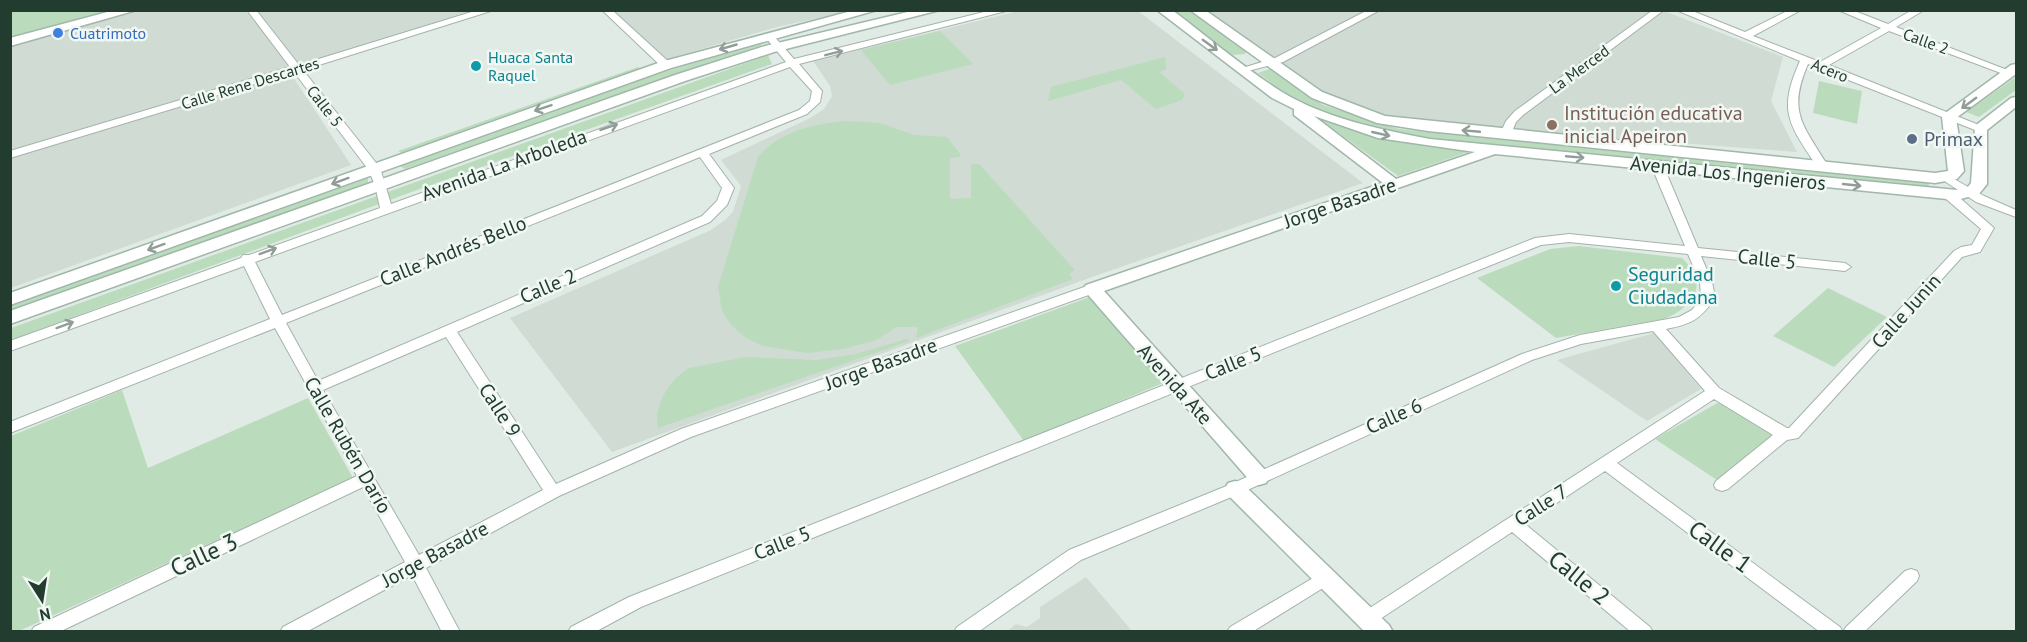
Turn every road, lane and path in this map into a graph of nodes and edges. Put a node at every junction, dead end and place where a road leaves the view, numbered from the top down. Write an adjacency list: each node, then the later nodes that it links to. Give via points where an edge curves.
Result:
1 (131, 10): 19 (street)
2 (251, 10): 25 (street, Calle 5)
3 (490, 10): 25 (street, Calle Rene Descartes)
4 (606, 10): 23 (street)
5 (871, 10): 18 (street, Avenida La Arboleda)
6 (934, 10): 18 (street, Avenida La Arboleda)
7 (1006, 10): 21 (street, Avenida La Arboleda, one-way to 7)
8 (1163, 10): 26 (street, Avenida Los Ingenieros, one-way to 26)
9 (1196, 10): 22 (street, Avenida Los Ingenieros)
10 (1660, 10): 32 (street, La Merced, via 1518,113)
11 (1797, 10): 17 (street)
12 (1842, 10): 16 (street, Calle 2)
13 (1920, 10): 16 (street)
14 (1373, 11): 22 (street)
15 (1681, 11): 17 (street, Acero)
16 (1891, 29): 24 (street); 27 (street, Calle 2)
17 (1745, 36): 20 (street, Acero)
18 (774, 41): 21 (street, Calle Andrés Bello); 23 (street, Avenida La Arboleda, one-way to 23); 41 (street, Avenida La Arboleda)
19 (10, 42)
20 (1805, 60): 24 (street, Acero); 37 (street, via 1791,105)
21 (794, 63): 34 (street, Calle Andrés Bello, via 817,91 812,105); 44 (street, Avenida La Arboleda, one-way to 21)
22 (1269, 63): 26 (street); 32 (street, Avenida Los Ingenieros, one-way to 22, via 1382,120 1317,95)
23 (666, 65): 38 (street, Avenida La Arboleda, one-way to 38)
24 (1820, 66): 30 (street, Acero)
25 (296, 69): 35 (street, Calle Rene Descartes); 38 (street, Calle 5)
26 (1244, 69): 28 (street, Avenida Los Ingenieros)
27 (2013, 70): 30 (street, one-way to 30)
28 (1277, 95): 33 (street, Avenida Los Ingenieros, one-way to 33, via 1378,134); 40 (street)
29 (2016, 101): 31 (street)
30 (1949, 117): 31 (street, Acero); 39 (street, via 1956,171)
31 (1980, 129): 42 (street, via 1979,184)
32 (1506, 134): 37 (street, Avenida Los Ingenieros)
33 (1497, 150): 36 (street, Avenida Los Ingenieros, one-way to 36); 40 (street, Jorge Basadre)
34 (702, 152): 52 (street, Calle Andrés Bello); 54 (street, Calle 2, via 728,188 723,202 706,219)
35 (10, 155)
36 (1657, 165): 43 (street, Avenida Los Ingenieros, one-way to 43); 46 (street, Calle 6)
37 (1822, 166): 39 (street, Avenida Los Ingenieros)
38 (374, 168): 41 (street, Calle 5); 50 (street, Avenida La Arboleda, one-way to 50)
39 (1947, 178): 42 (street)
40 (1393, 184): 49 (street, Jorge Basadre)
41 (381, 185): 44 (street, Calle 5); 51 (street, Avenida La Arboleda)
42 (1970, 192): 43 (street, Avenida Los Ingenieros); 45 (street)
43 (1949, 195): 60 (street, Calle Junin, via 1988,228 1977,249 1958,254 1835,392)
44 (386, 208): 47 (street, Avenida La Arboleda, one-way to 44)
45 (2016, 214)
46 (1693, 251): 48 (street, Calle 5); 53 (street, Calle 6, via 1708,298 1697,313); 56 (street, Calle 5, via 1569,238 1539,241)
47 (247, 258): 52 (street, Calle Rubén Darío); 55 (street, Avenida La Arboleda, one-way to 47)
48 (1845, 267)
49 (1092, 290): 56 (street, Avenida Ate); 66 (street, Jorge Basadre, via 686,433)
50 (10, 299)
51 (10, 318)
52 (276, 321): 57 (street, Calle Rubén Darío); 59 (street, Calle Andrés Bello)
53 (1657, 327): 58 (street); 62 (street, Calle 6, via 1580,340 1527,357)
54 (448, 329): 57 (street, Calle 2); 66 (street, Calle 9)
55 (10, 346)
56 (1175, 386): 62 (street, Avenida Ate); 75 (street, Calle 5, via 635,602)
57 (315, 388): 63 (street, Calle Rubén Darío)
58 (1714, 392): 60 (street); 61 (street, Calle 7)
59 (10, 428)
60 (1787, 435): 64 (street)
61 (1606, 463): 67 (street, Calle 7); 79 (street, Calle 1)
62 (1259, 477): 65 (street, Calle 6)
63 (368, 478): 68 (street, Calle Rubén Darío); 72 (street, Calle 3)
64 (1722, 485)
65 (1235, 489): 70 (street); 76 (street, Calle 6, via 1075,555)
66 (553, 492): 68 (street, Jorge Basadre)
67 (1513, 524): 71 (street, Calle 7); 78 (street, Calle 2)
68 (417, 564): 73 (street, Jorge Basadre); 74 (street, Calle Rubén Darío)
69 (1911, 576): 80 (street)
70 (1325, 578): 71 (street); 77 (street)
71 (1375, 627)
72 (40, 632)
73 (289, 632)
74 (451, 632)
75 (577, 632)
76 (963, 632)
77 (1236, 632)
78 (1644, 632)
79 (1834, 632)
80 (1852, 632)

